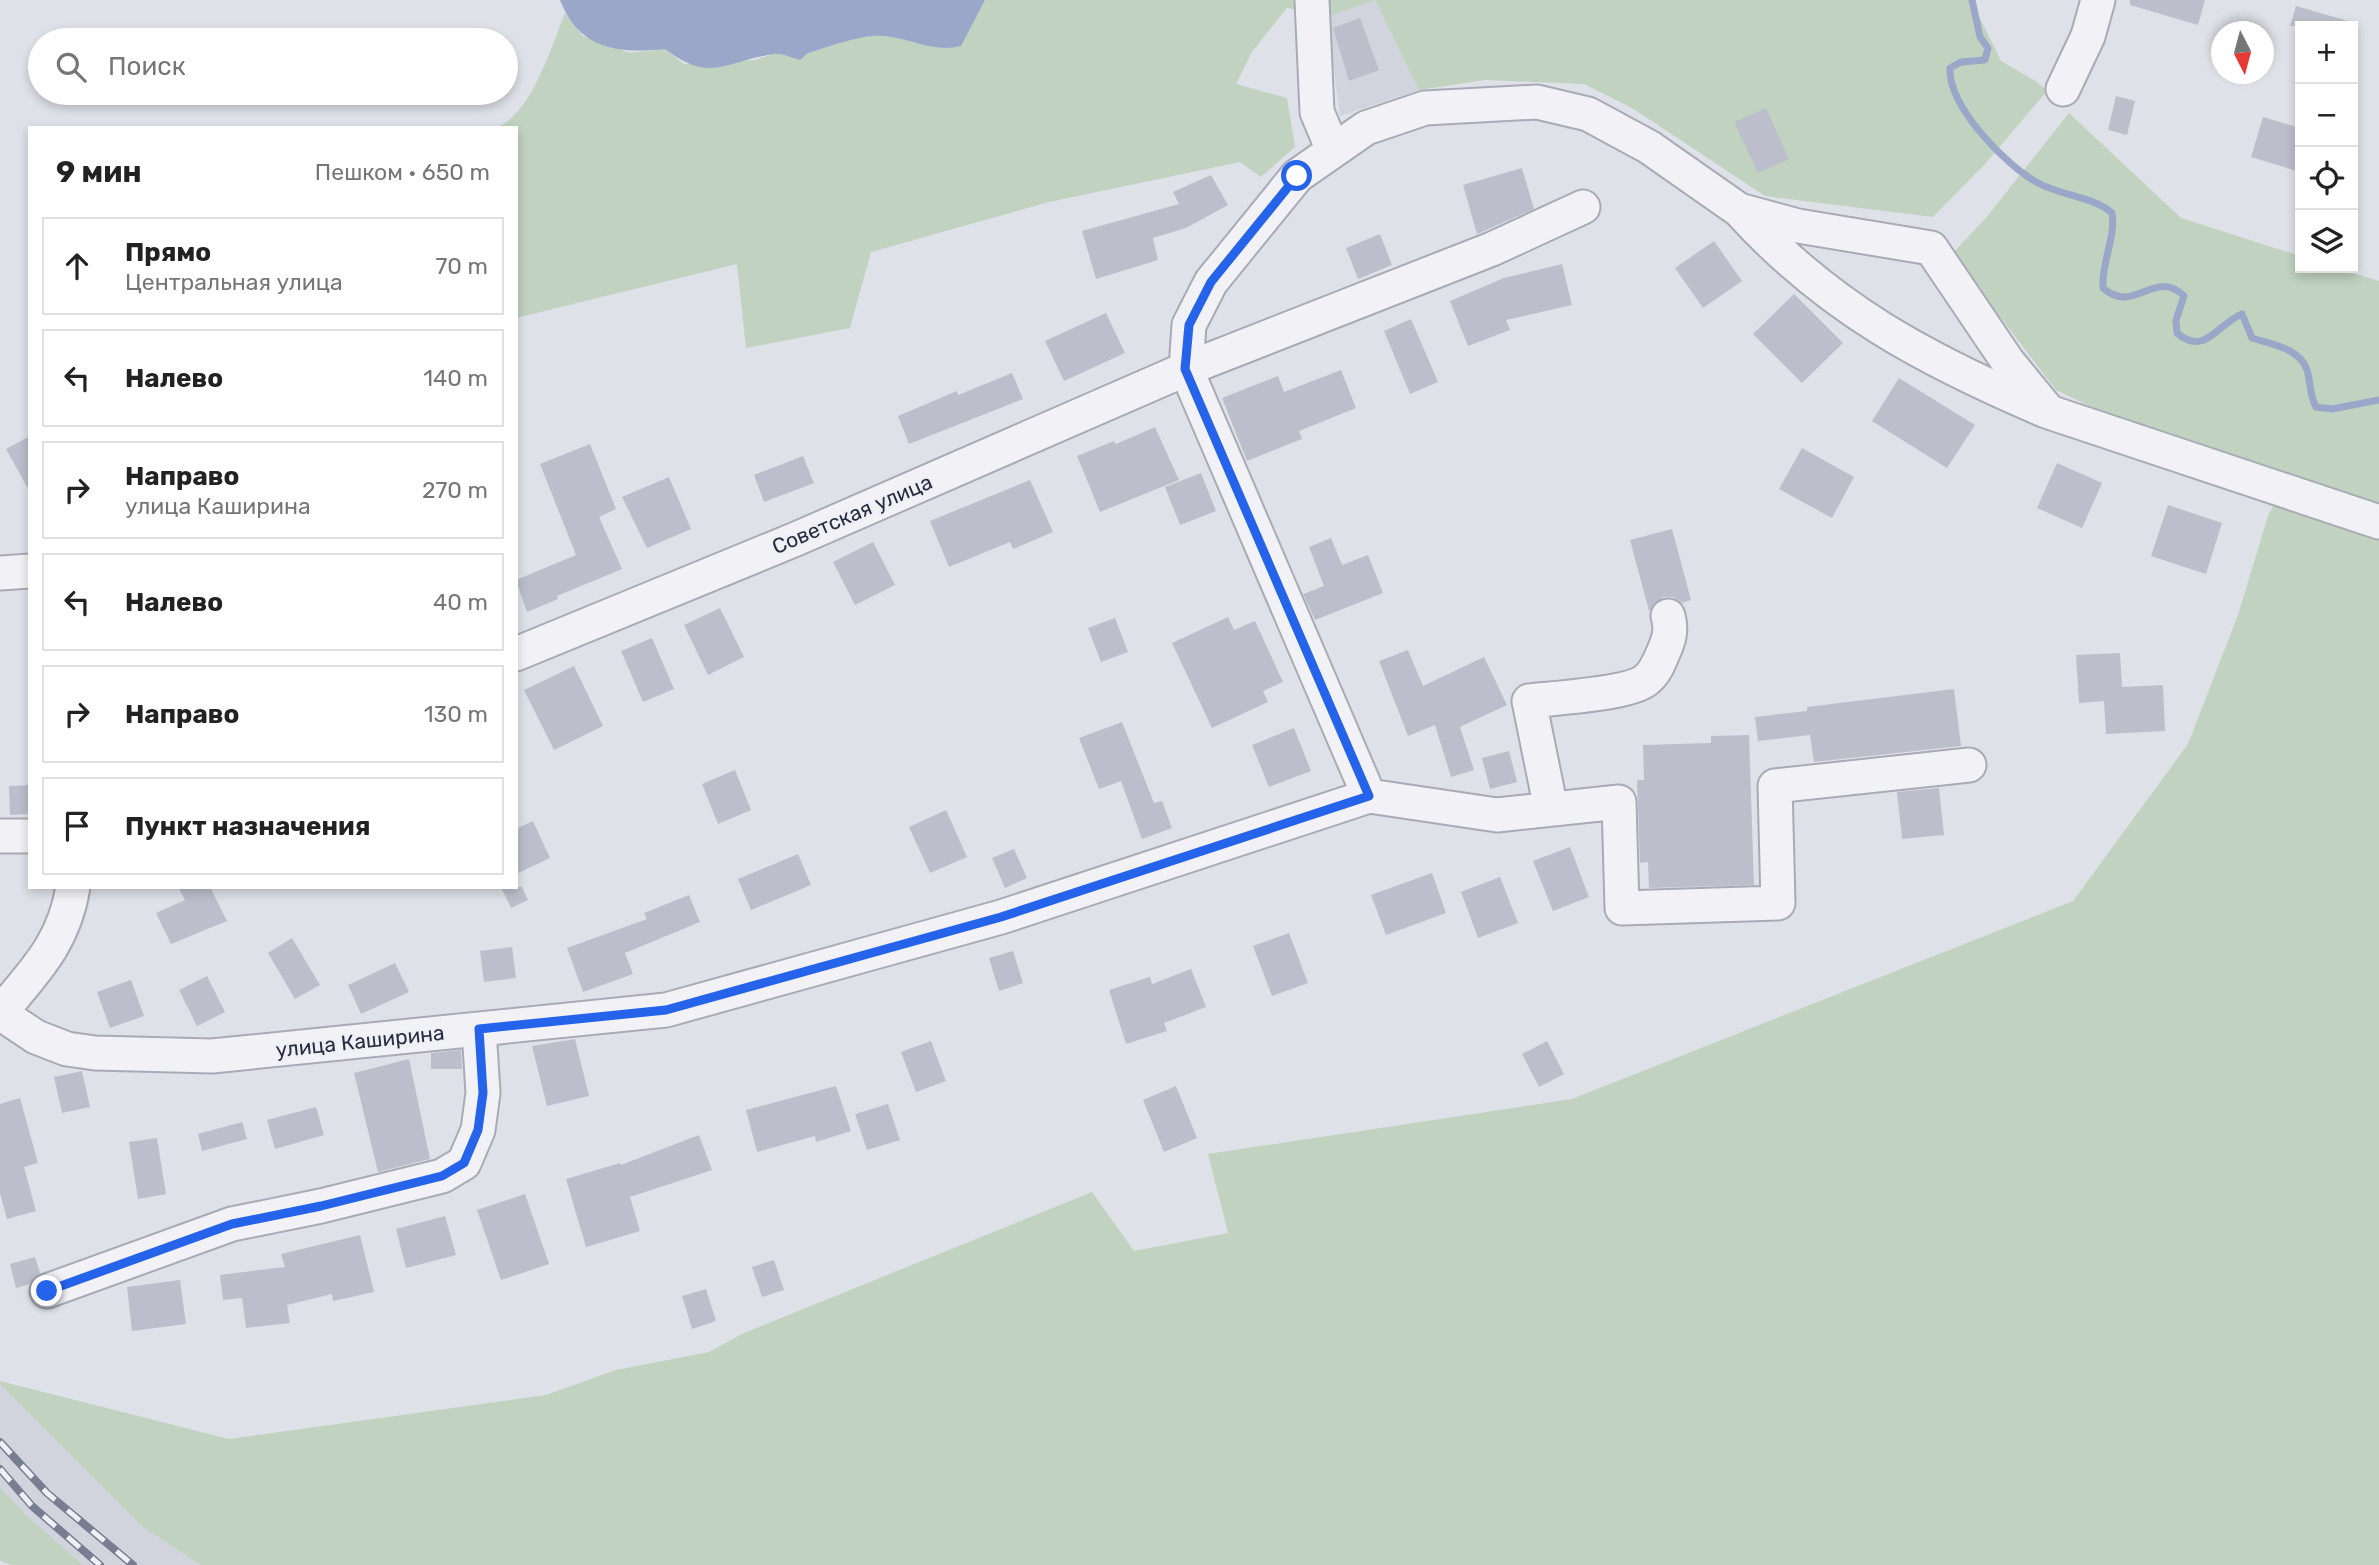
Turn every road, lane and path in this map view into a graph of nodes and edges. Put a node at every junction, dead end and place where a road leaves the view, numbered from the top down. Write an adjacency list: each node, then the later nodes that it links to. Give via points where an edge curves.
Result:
1 (1312, 0): 4 (street, via 1317,112)
2 (2098, 0): 3 (street, via 2088,36)
3 (2063, 89)
4 (1333, 150): 6 (street, via 1366,128 1424,108 1537,102 1588,114 1649,148); 7 (street, via 1297,176 1211,282 1189,325)
5 (1583, 207): 7 (street, Советская улица, via 1492,249)
6 (1739, 210): 8 (street, via 1778,253 1847,308 1968,378); 8 (street, via 1798,226 1931,248 2008,362)
7 (1185, 369): 13 (street, Советская улица, via 796,539); 15 (street)
8 (2049, 412): 9 (street)
9 (2379, 522)
10 (28, 571): 11 (street)
11 (0, 573)
12 (1668, 616): 16 (street, via 1671,628 1665,648 1657,669 1645,681 1627,688 1529,701)
13 (518, 653)
14 (1969, 765): 16 (street, via 1775,786 1778,903 1622,908 1619,802)
15 (1369, 796): 16 (street, via 1497,815); 21 (street, улица Каширина, via 1001,917 666,1010)
16 (1551, 809)
17 (0, 836): 18 (street)
18 (28, 836)
19 (73, 889): 20 (street, via 57,942)
20 (0, 1013): 21 (street, улица Каширина, via 36,1037 95,1053 212,1056)
21 (479, 1029): 22 (street, via 483,1093 478,1130 464,1163 442,1176 232,1224)
22 (47, 1291)

